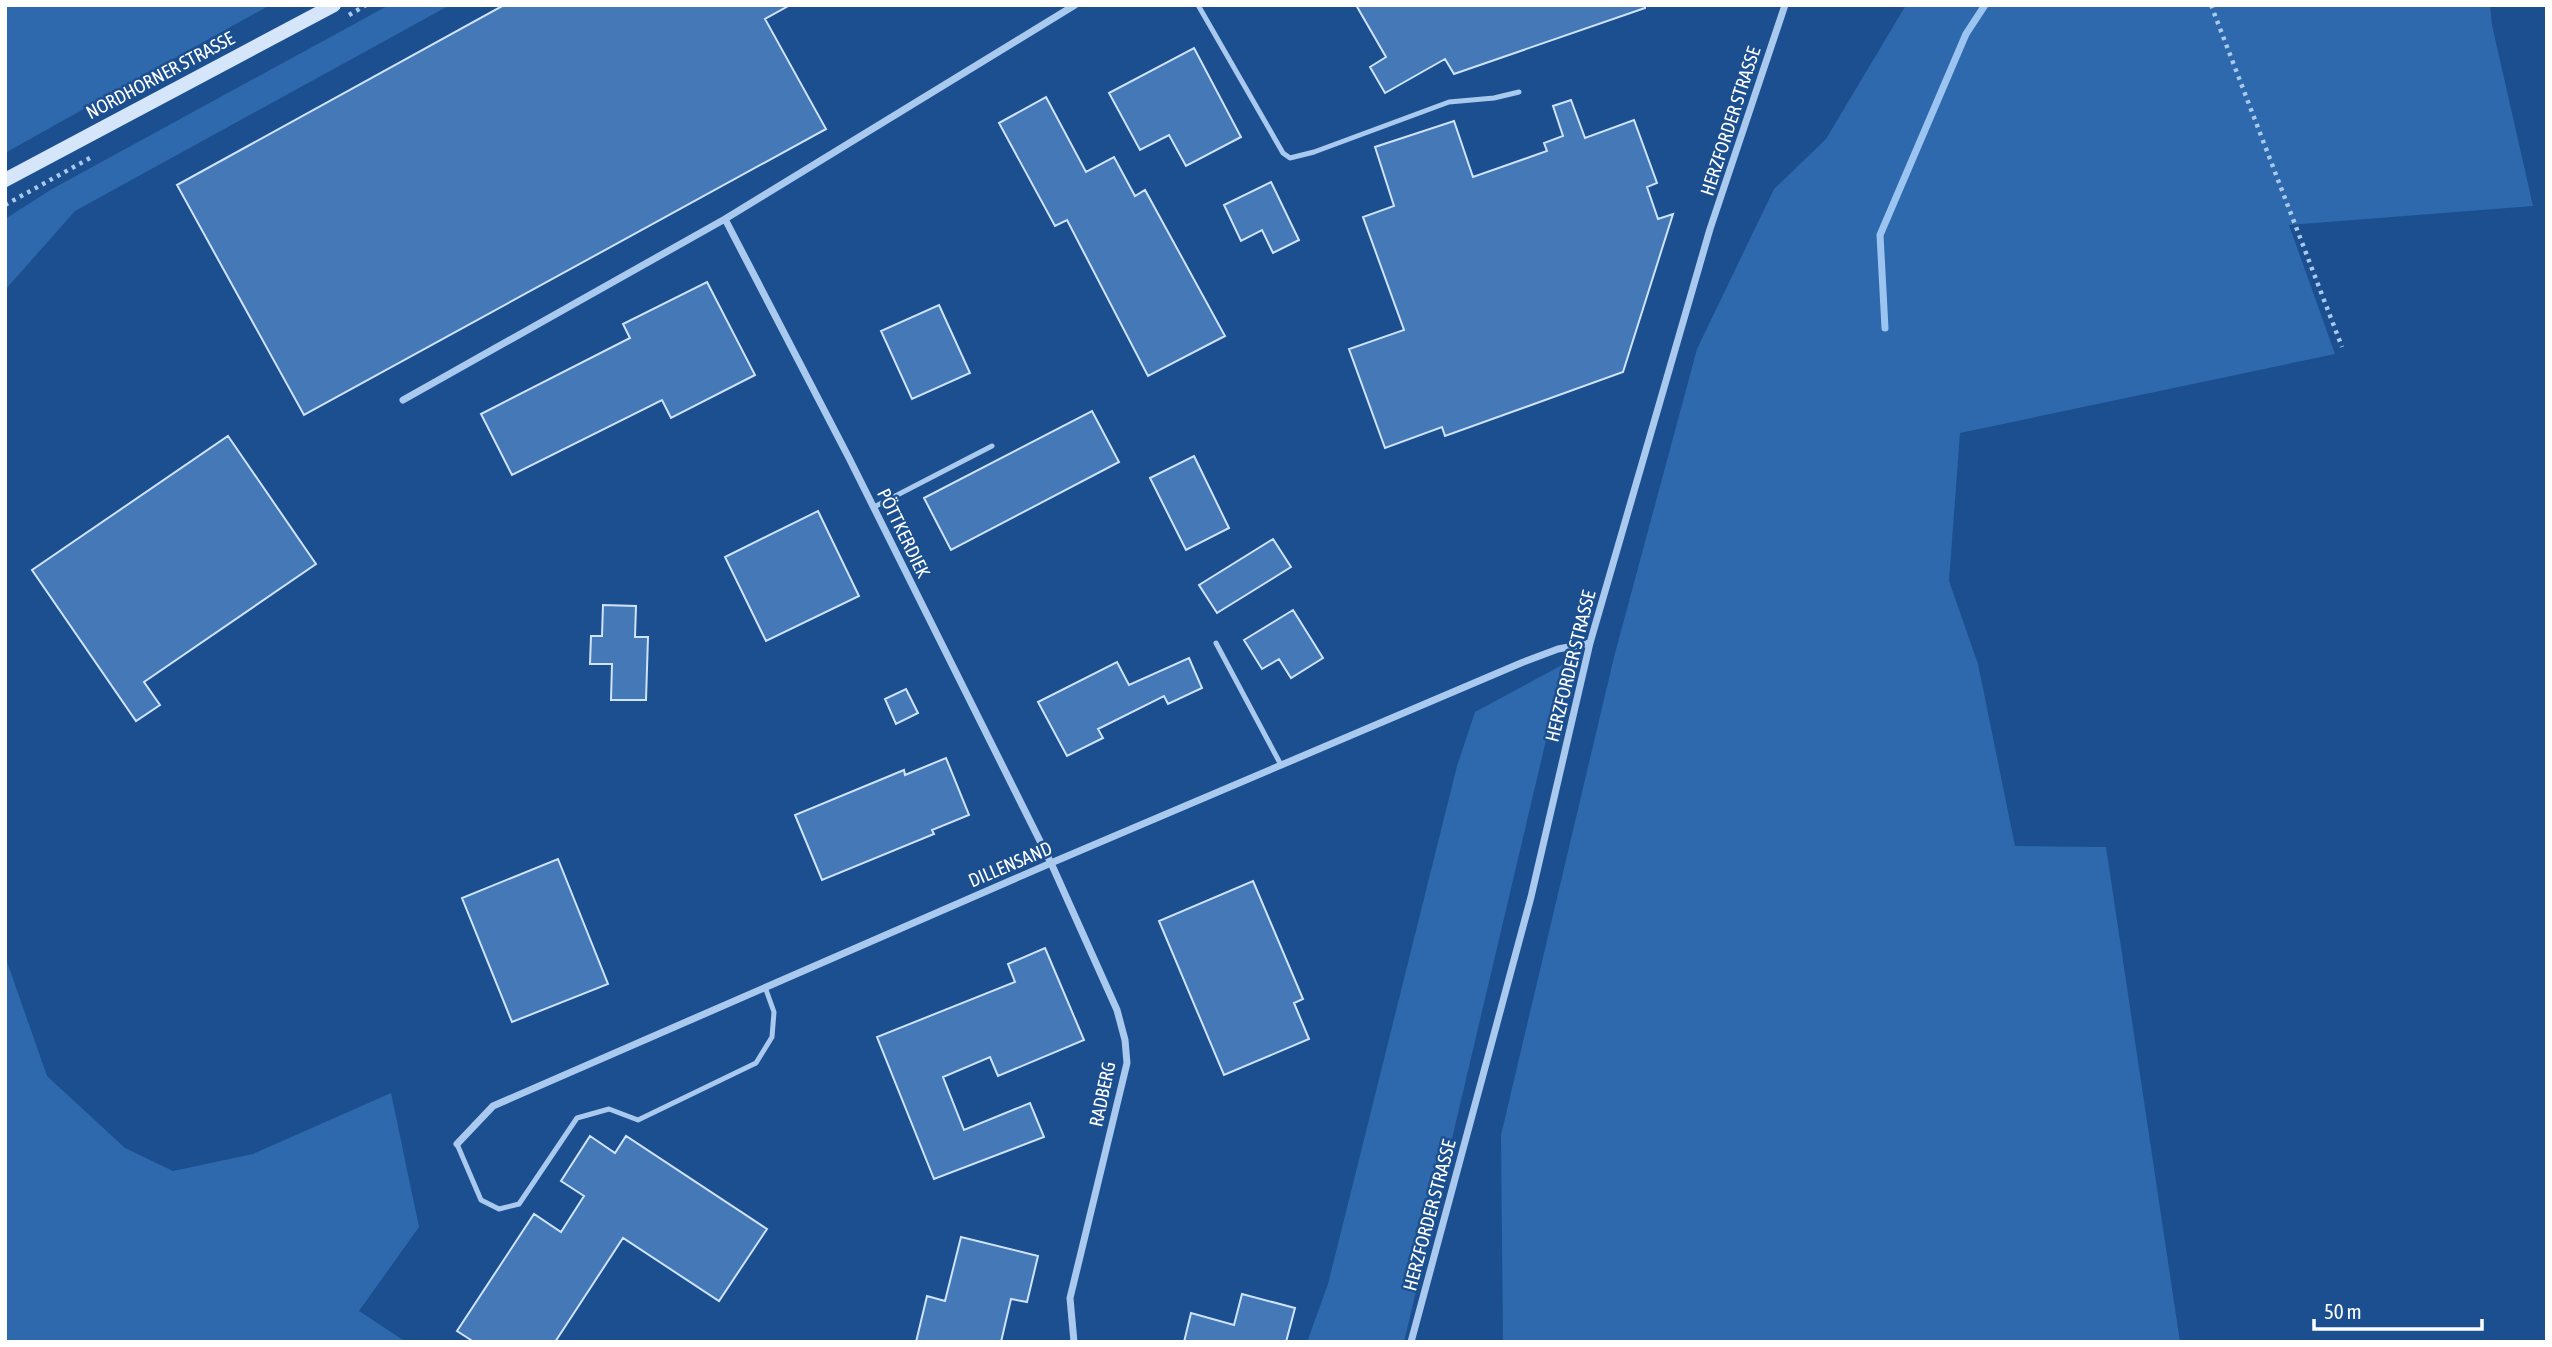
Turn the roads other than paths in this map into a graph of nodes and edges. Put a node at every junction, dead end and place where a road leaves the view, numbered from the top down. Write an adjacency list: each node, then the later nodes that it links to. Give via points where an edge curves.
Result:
1 (334, 5): 6 (main road, NORDHORNER STRASSE)
2 (1075, 5): 7 (street)
3 (1198, 5): 5 (lane, via 1290,158 1449,102)
4 (1785, 5): 12 (street, HERZFORDER STRASSE, via 1710,229)
5 (1519, 92)
6 (5, 180)
7 (725, 219): 8 (street); 10 (street, PÖTTKERDIEK)
8 (403, 400)
9 (992, 446): 10 (lane)
10 (874, 507): 14 (street, PÖTTKERDIEK)
11 (1216, 643): 13 (lane)
12 (1590, 643): 13 (street, DILLENSAND, via 1521,663); 18 (street, HERZFORDER STRASSE, via 1531,897)
13 (1281, 765): 14 (street, DILLENSAND)
14 (1051, 863): 15 (street, DILLENSAND); 17 (street, RADBERG, via 1117,1010 1127,1063 1070,1298)
15 (765, 987): 16 (street, DILLENSAND, via 493,1106); 16 (lane, via 774,1012 772,1037 756,1063 638,1119 609,1109 577,1118 519,1204 499,1209 481,1200)
16 (457, 1143)
17 (1074, 1342)
18 (1411, 1342)

